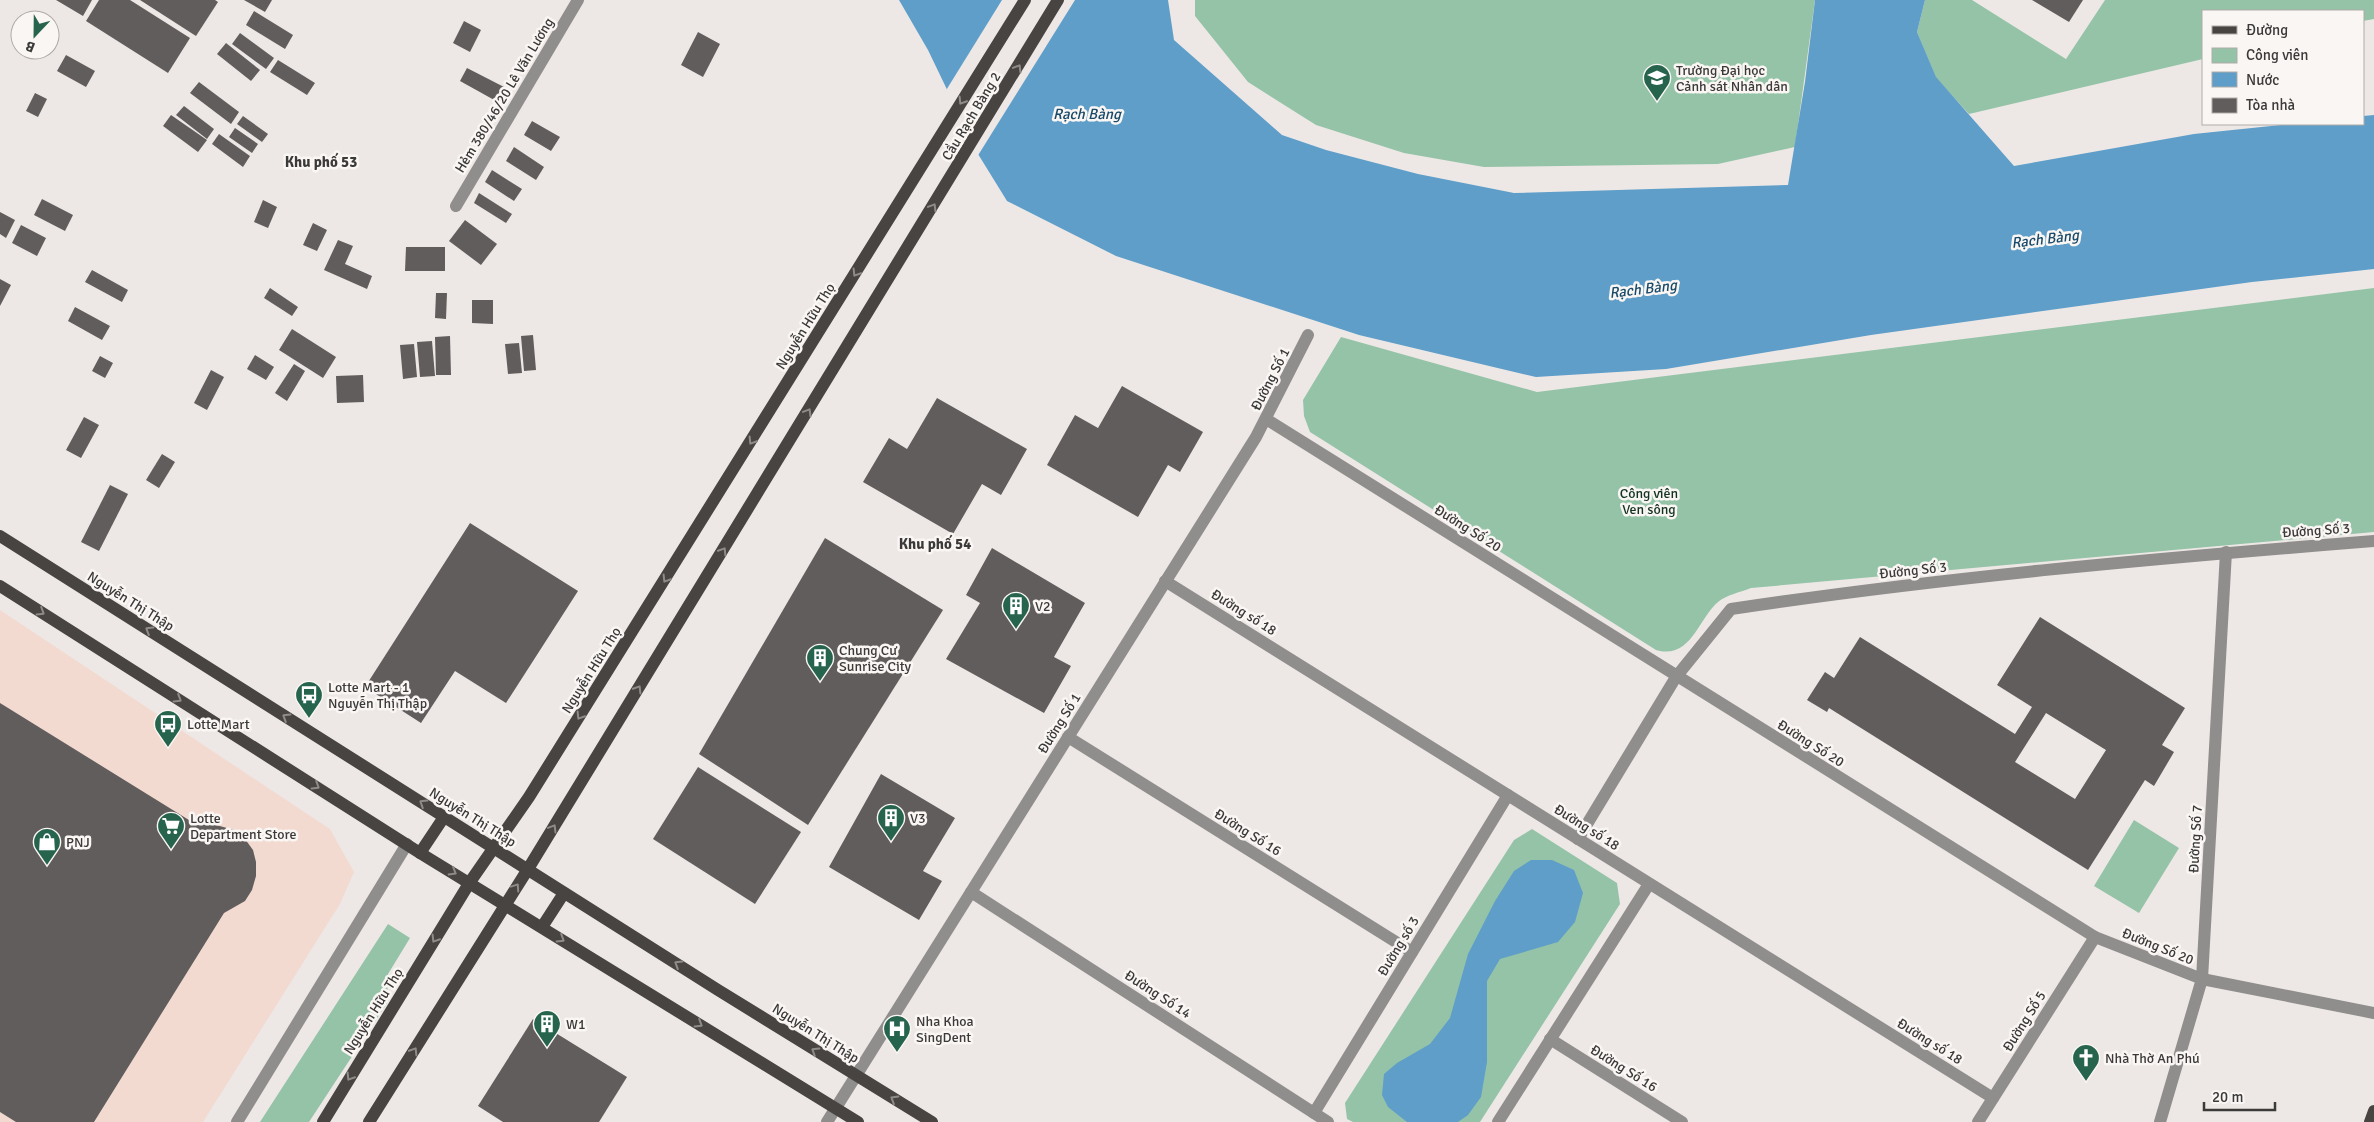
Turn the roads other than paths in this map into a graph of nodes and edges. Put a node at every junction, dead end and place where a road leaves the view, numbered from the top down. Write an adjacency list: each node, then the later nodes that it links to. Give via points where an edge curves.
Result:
1 (578, 0): 4 (street, Hẻm 380/46/20 Lê Văn Lương)
2 (1025, 0): 5 (main road, Cầu Rạch Bàng 2, one-way to 5)
3 (1058, 0): 21 (main road, Cầu Rạch Bàng 2, one-way to 3)
4 (456, 206)
5 (882, 232): 19 (main road, Nguyễn Hữu Thọ, one-way to 19)
6 (1308, 335): 7 (street, Đường Số 1)
7 (1266, 419): 11 (street, Đường Số 1); 13 (street, Đường Số 20)
8 (0, 536): 16 (main road, Nguyễn Thị Thập, one-way to 8)
9 (2374, 541): 10 (street, Đường Số 3)
10 (2226, 552): 13 (street, Đường Số 3, via 1827,594 1731,609); 30 (street, Đường Số 7)
11 (1165, 581): 14 (street, Đường Số 1); 15 (street, Đường số 18)
12 (0, 586): 18 (main road, one-way to 18)
13 (1676, 677): 17 (street, Đường Số 3); 28 (street, Đường Số 20)
14 (1068, 737): 24 (street, Đường Số 1); 29 (street, Đường Số 16)
15 (1508, 795): 17 (street, Đường số 18); 29 (street, Đường số 3)
16 (444, 817): 19 (main road, Nguyễn Thị Thập); 20 (main road)
17 (1578, 839): 23 (street, Đường số 18)
18 (407, 844): 20 (main road); 38 (street)
19 (494, 848): 21 (main road, Nguyễn Thị Thập); 22 (main road, Nguyễn Hữu Thọ)
20 (420, 852): 22 (main road, one-way to 22)
21 (528, 870): 25 (main road, Nguyễn Thị Thập); 26 (main road, one-way to 21)
22 (470, 882): 26 (main road); 39 (main road, Nguyễn Hữu Thọ, one-way to 39)
23 (1649, 884): 32 (street); 34 (street, Đường số 18)
24 (971, 892): 33 (street, Đường Số 1); 37 (street, Đường Số 14)
25 (564, 893): 27 (main road); 33 (main road, Nguyễn Thị Thập, one-way to 25)
26 (504, 904): 27 (main road); 40 (main road, one-way to 26)
27 (542, 927): 35 (main road, one-way to 35)
28 (2095, 937): 30 (street, Đường Số 20); 34 (street, Đường Số 5)
29 (1412, 952): 37 (street, Đường số 3)
30 (2202, 980): 31 (street, Đường Số 20); 48 (street, Đường Số 7)
31 (2374, 1013)
32 (1550, 1039): 45 (street); 46 (street, Đường Số 16)
33 (856, 1077): 35 (street, Đường Số 1); 43 (main road, Nguyễn Thị Thập, one-way to 33)
34 (1993, 1098): 47 (street, Đường Số 5)
35 (836, 1108): 41 (street, Đường Số 1); 42 (main road)
36 (2374, 1110): 49 (main road)
37 (1314, 1113): 44 (street, Đường Số 14)
38 (237, 1122)
39 (323, 1122)
40 (369, 1122)
41 (827, 1122)
42 (858, 1122)
43 (932, 1122)
44 (1328, 1122)
45 (1498, 1122)
46 (1682, 1122)
47 (1978, 1122)
48 (2160, 1122)
49 (2370, 1122)

